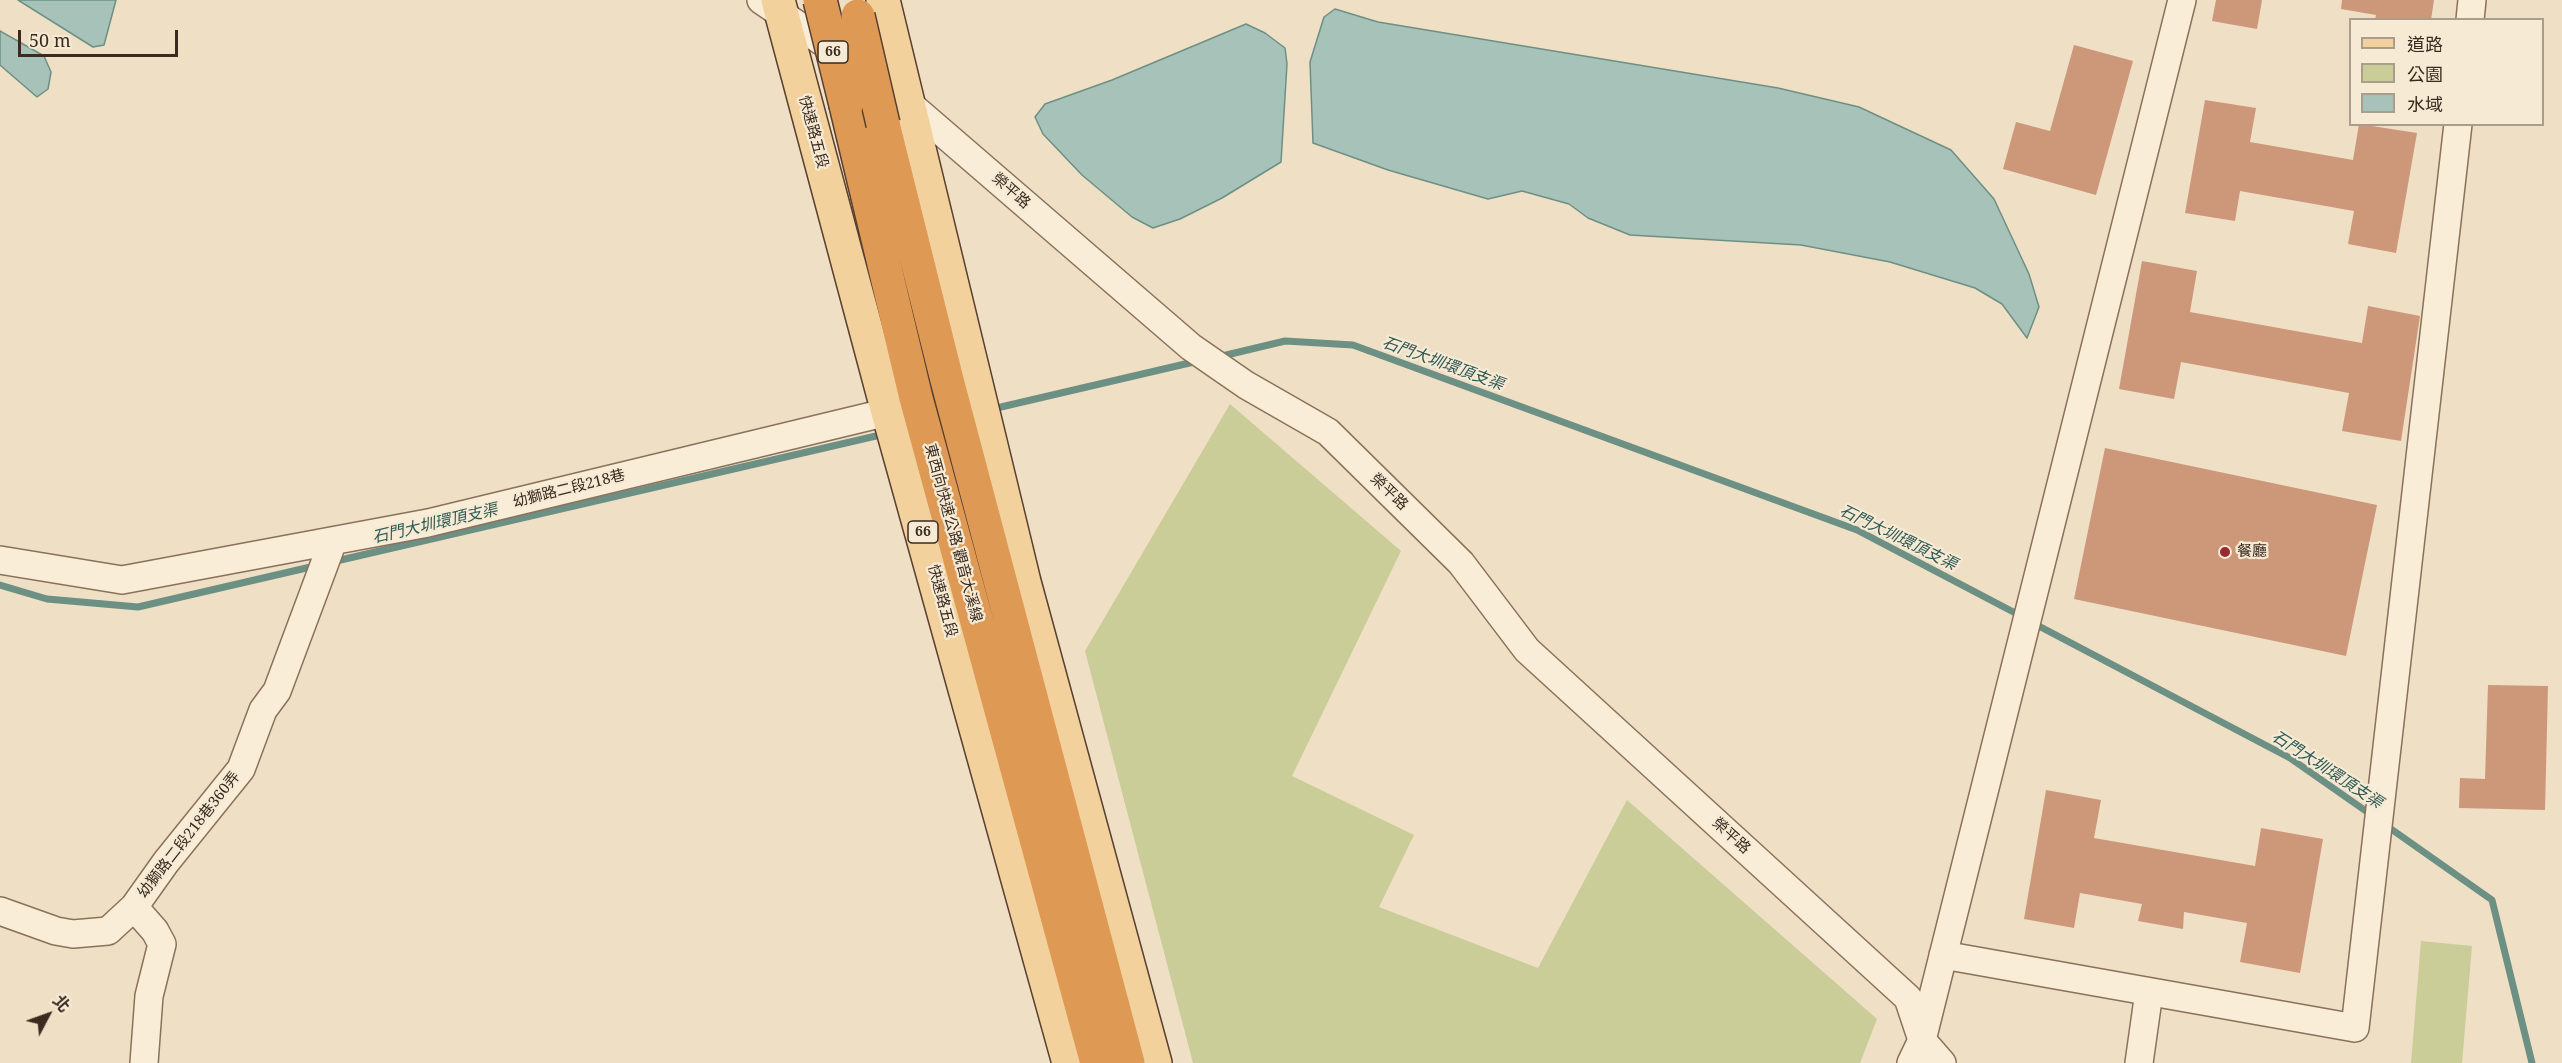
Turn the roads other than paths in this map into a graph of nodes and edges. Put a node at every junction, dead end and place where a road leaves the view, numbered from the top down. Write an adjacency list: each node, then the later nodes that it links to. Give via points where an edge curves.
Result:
1 (820, 0): 20 (highway, 東西向快速公路 觀音大溪線 / 66, bridge, via 924,425)
2 (854, 0): 21 (highway, 66, bridge, via 956,417)
3 (883, 0): 8 (main road)
4 (2182, 0): 15 (street)
5 (2472, 0): 7 (street)
6 (773, 4): 8 (street, 榮平路); 10 (main road, 快速路五段 / 66)
7 (2470, 18)
8 (907, 101): 17 (street, 榮平路, via 1191,347 1246,385 1328,432 1461,563 1527,650 1908,998); 22 (main road, via 1024,582)
9 (2458, 126): 16 (street, via 2355,1028)
10 (888, 412): 11 (street, 幼獅路二段218巷, via 428,523); 19 (main road, 快速路五段 / 66)
11 (328, 556): 12 (street, 幼獅路二段218巷, via 122,580); 13 (street, 幼獅路二段218巷360弄, via 277,691 263,710 241,769)
12 (0, 560)
13 (134, 907): 14 (street, via 108,932 73,934); 18 (street, 幼獅路二段218巷360弄, via 162,944 149,996)
14 (0, 911)
15 (1943, 955): 16 (street); 17 (street)
16 (2149, 992): 24 (street)
17 (1917, 1052): 23 (street, 榮平路)
18 (144, 1063)
19 (1069, 1063)
20 (1097, 1063)
21 (1128, 1063)
22 (1155, 1063)
23 (1942, 1063)
24 (2139, 1063)

